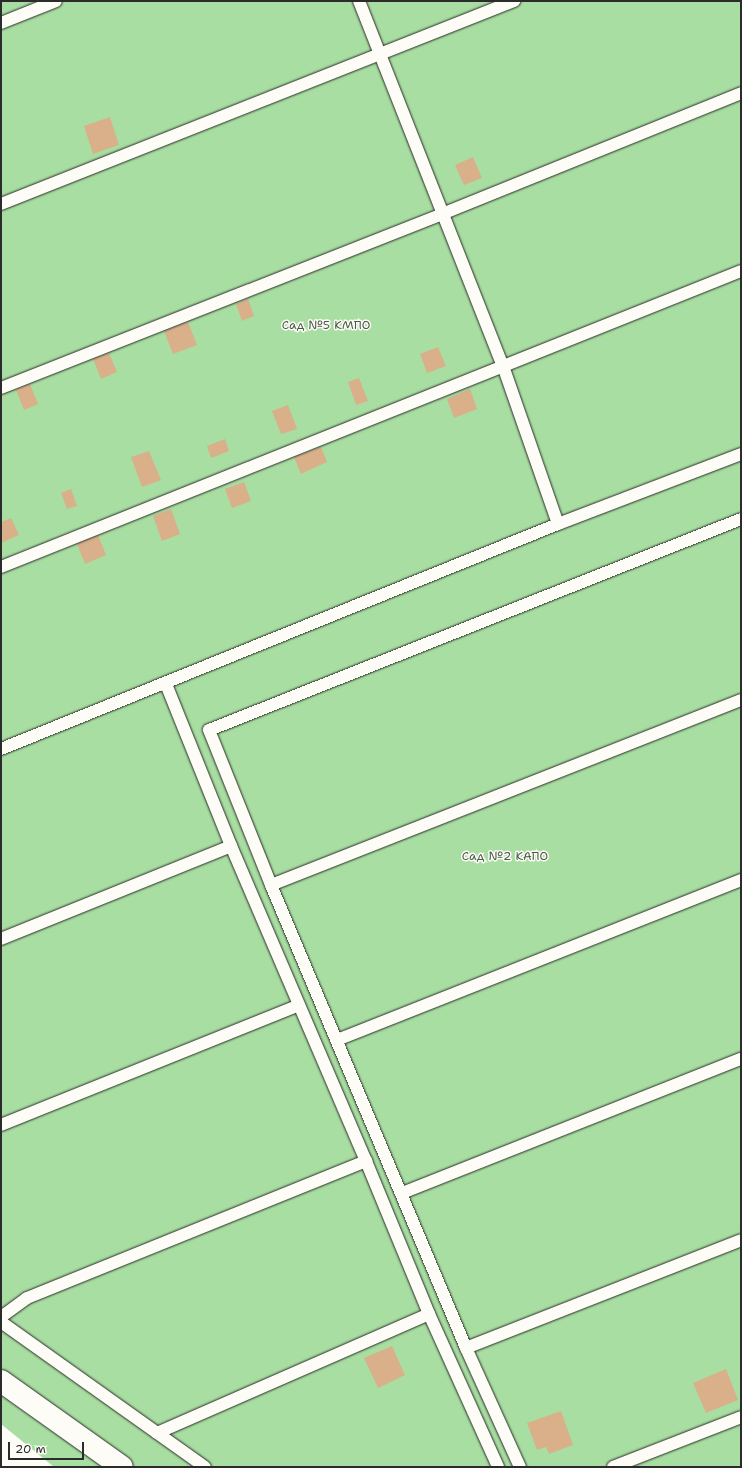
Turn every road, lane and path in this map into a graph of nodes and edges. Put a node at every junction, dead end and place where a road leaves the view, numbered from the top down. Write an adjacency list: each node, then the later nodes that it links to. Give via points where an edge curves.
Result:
1 (56, 1): 4 (lane)
2 (359, 1): 5 (lane)
3 (514, 1): 5 (lane)
4 (1, 23)
5 (379, 55): 7 (lane); 8 (lane)
6 (741, 93): 8 (lane)
7 (1, 204)
8 (442, 214): 10 (lane); 11 (lane)
9 (741, 271): 10 (lane)
10 (503, 366): 14 (lane); 15 (lane)
11 (1, 388)
12 (741, 454): 14 (lane)
13 (741, 519): 21 (lane, via 209,730)
14 (558, 524): 16 (lane)
15 (1, 567)
16 (166, 684): 18 (lane); 19 (lane)
17 (741, 700): 21 (lane)
18 (1, 749)
19 (231, 846): 22 (lane); 23 (lane)
20 (741, 880): 24 (lane)
21 (271, 885): 24 (lane)
22 (1, 939)
23 (299, 1005): 26 (lane); 27 (lane)
24 (337, 1040): 28 (lane)
25 (741, 1059): 28 (lane)
26 (1, 1125)
27 (366, 1161): 30 (lane); 31 (lane, via 27,1298)
28 (402, 1193): 33 (lane)
29 (741, 1240): 33 (lane)
30 (429, 1314): 36 (lane); 39 (lane)
31 (1, 1317)
32 (1, 1322): 36 (lane)
33 (466, 1348): 40 (lane)
34 (1, 1381): 37 (street)
35 (741, 1417): 41 (lane)
36 (157, 1433): 38 (lane)
37 (122, 1467)
38 (205, 1467)
39 (498, 1467)
40 (520, 1467)
41 (613, 1467)

